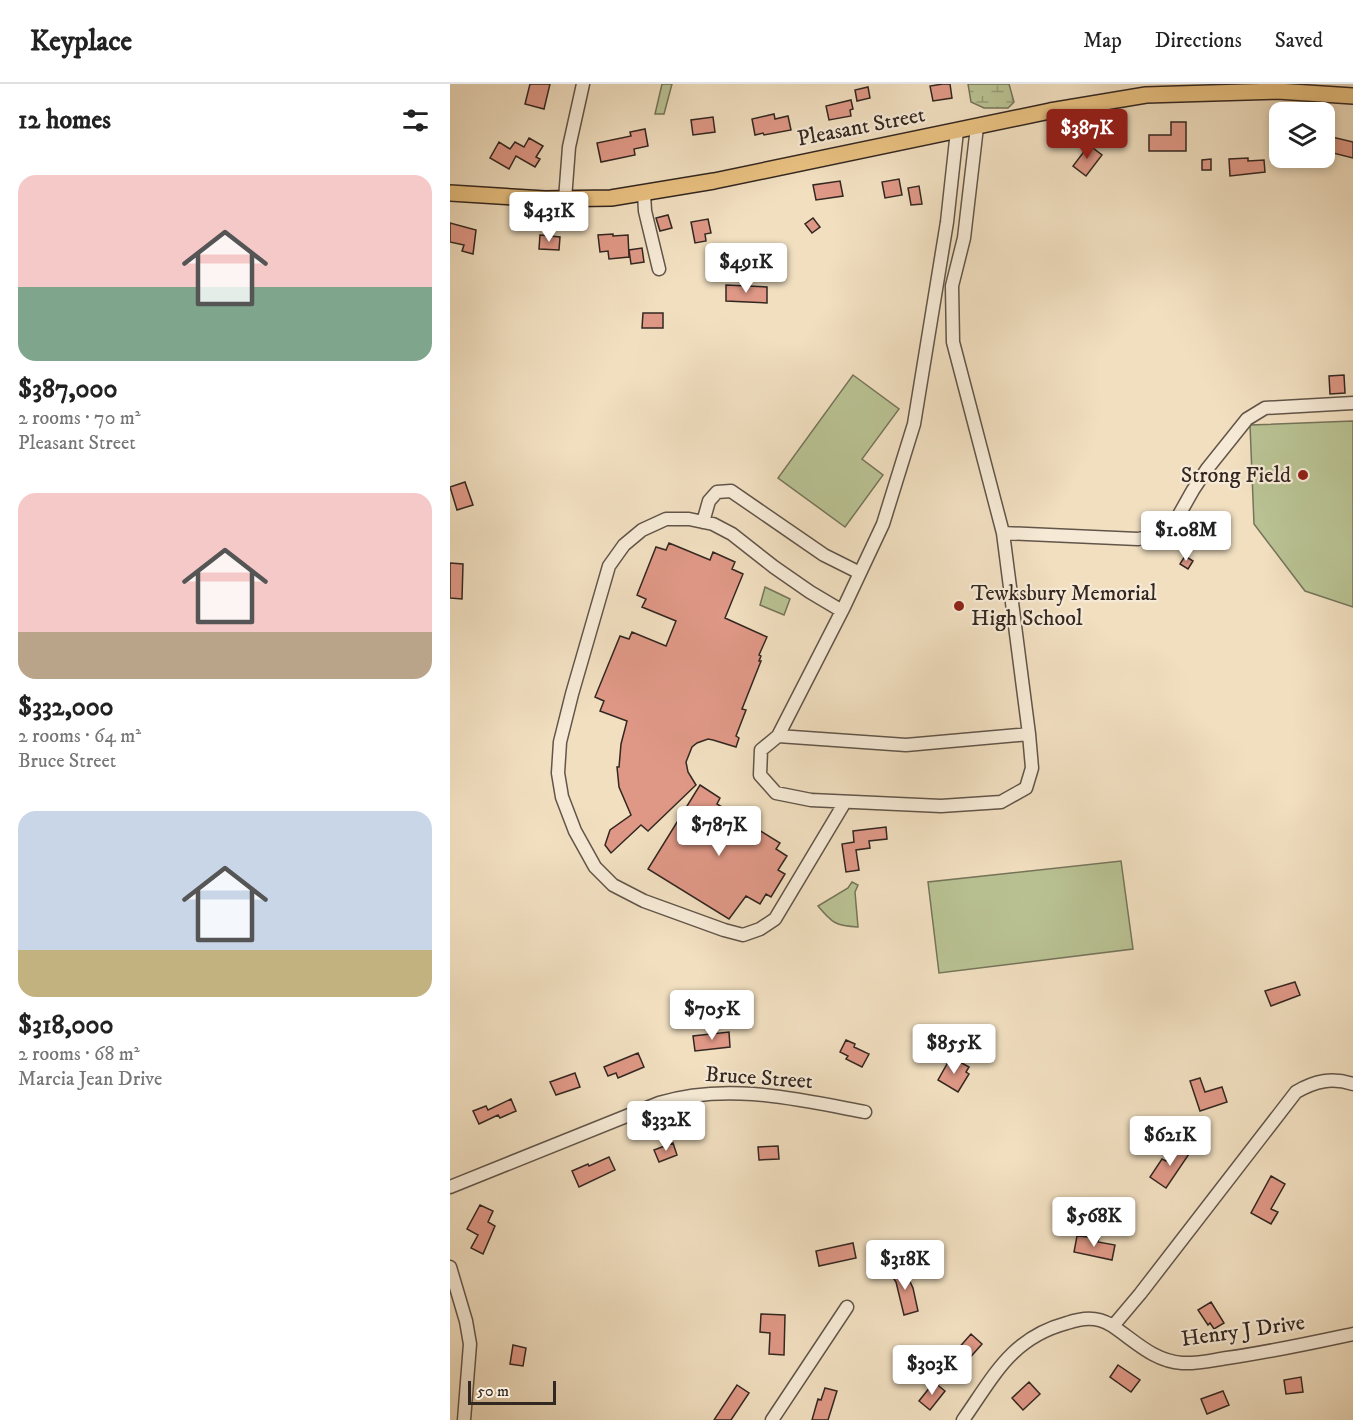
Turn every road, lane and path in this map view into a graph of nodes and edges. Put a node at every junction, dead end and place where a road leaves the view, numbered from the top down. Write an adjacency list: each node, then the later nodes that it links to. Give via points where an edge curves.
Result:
1 (583, 84): 7 (street, via 569,147)
2 (1353, 96): 3 (main road, Pleasant Street, via 1277,91 1146,95)
3 (977, 127): 4 (main road, Pleasant Street); 11 (street, via 964,238 952,286 951,321 953,342)
4 (957, 131): 5 (main road, Pleasant Street); 12 (street, via 947,222 914,424 883,524)
5 (644, 192): 7 (main road, Pleasant Street, via 611,198); 8 (street)
6 (450, 193): 7 (main road, Pleasant Street)
7 (565, 199)
8 (659, 269)
9 (1353, 403): 11 (street, via 1265,408 1247,419 1207,469 1164,534 1138,539)
10 (703, 522): 12 (street, via 709,501 717,492 731,491 824,555); 13 (street, via 732,534); 16 (street, via 666,519 642,530 624,545 609,566 560,742 558,773 575,831 595,867 613,885 644,901 743,935 775,919)
11 (1004, 533): 14 (street)
12 (860, 573): 13 (street)
13 (842, 611): 15 (street)
14 (1029, 734): 15 (street, via 906,745); 16 (street, via 1032,768 1026,788 1001,802 941,806)
15 (778, 736): 16 (street, via 761,750 760,775 776,793)
16 (844, 802)
17 (1353, 1084): 22 (street, via 1323,1080 1296,1092)
18 (865, 1112): 19 (street, Bruce Street, via 773,1096 687,1095)
19 (450, 1187)
20 (450, 1267): 24 (street, via 470,1344)
21 (846, 1307): 25 (street)
22 (1113, 1326): 23 (street, Henry J Drive, via 1156,1356 1185,1364); 26 (street, Henry J Drive, via 1097,1319 1081,1319 1029,1338 1002,1365)
23 (1353, 1334)
24 (464, 1420)
25 (772, 1420)
26 (963, 1420)

